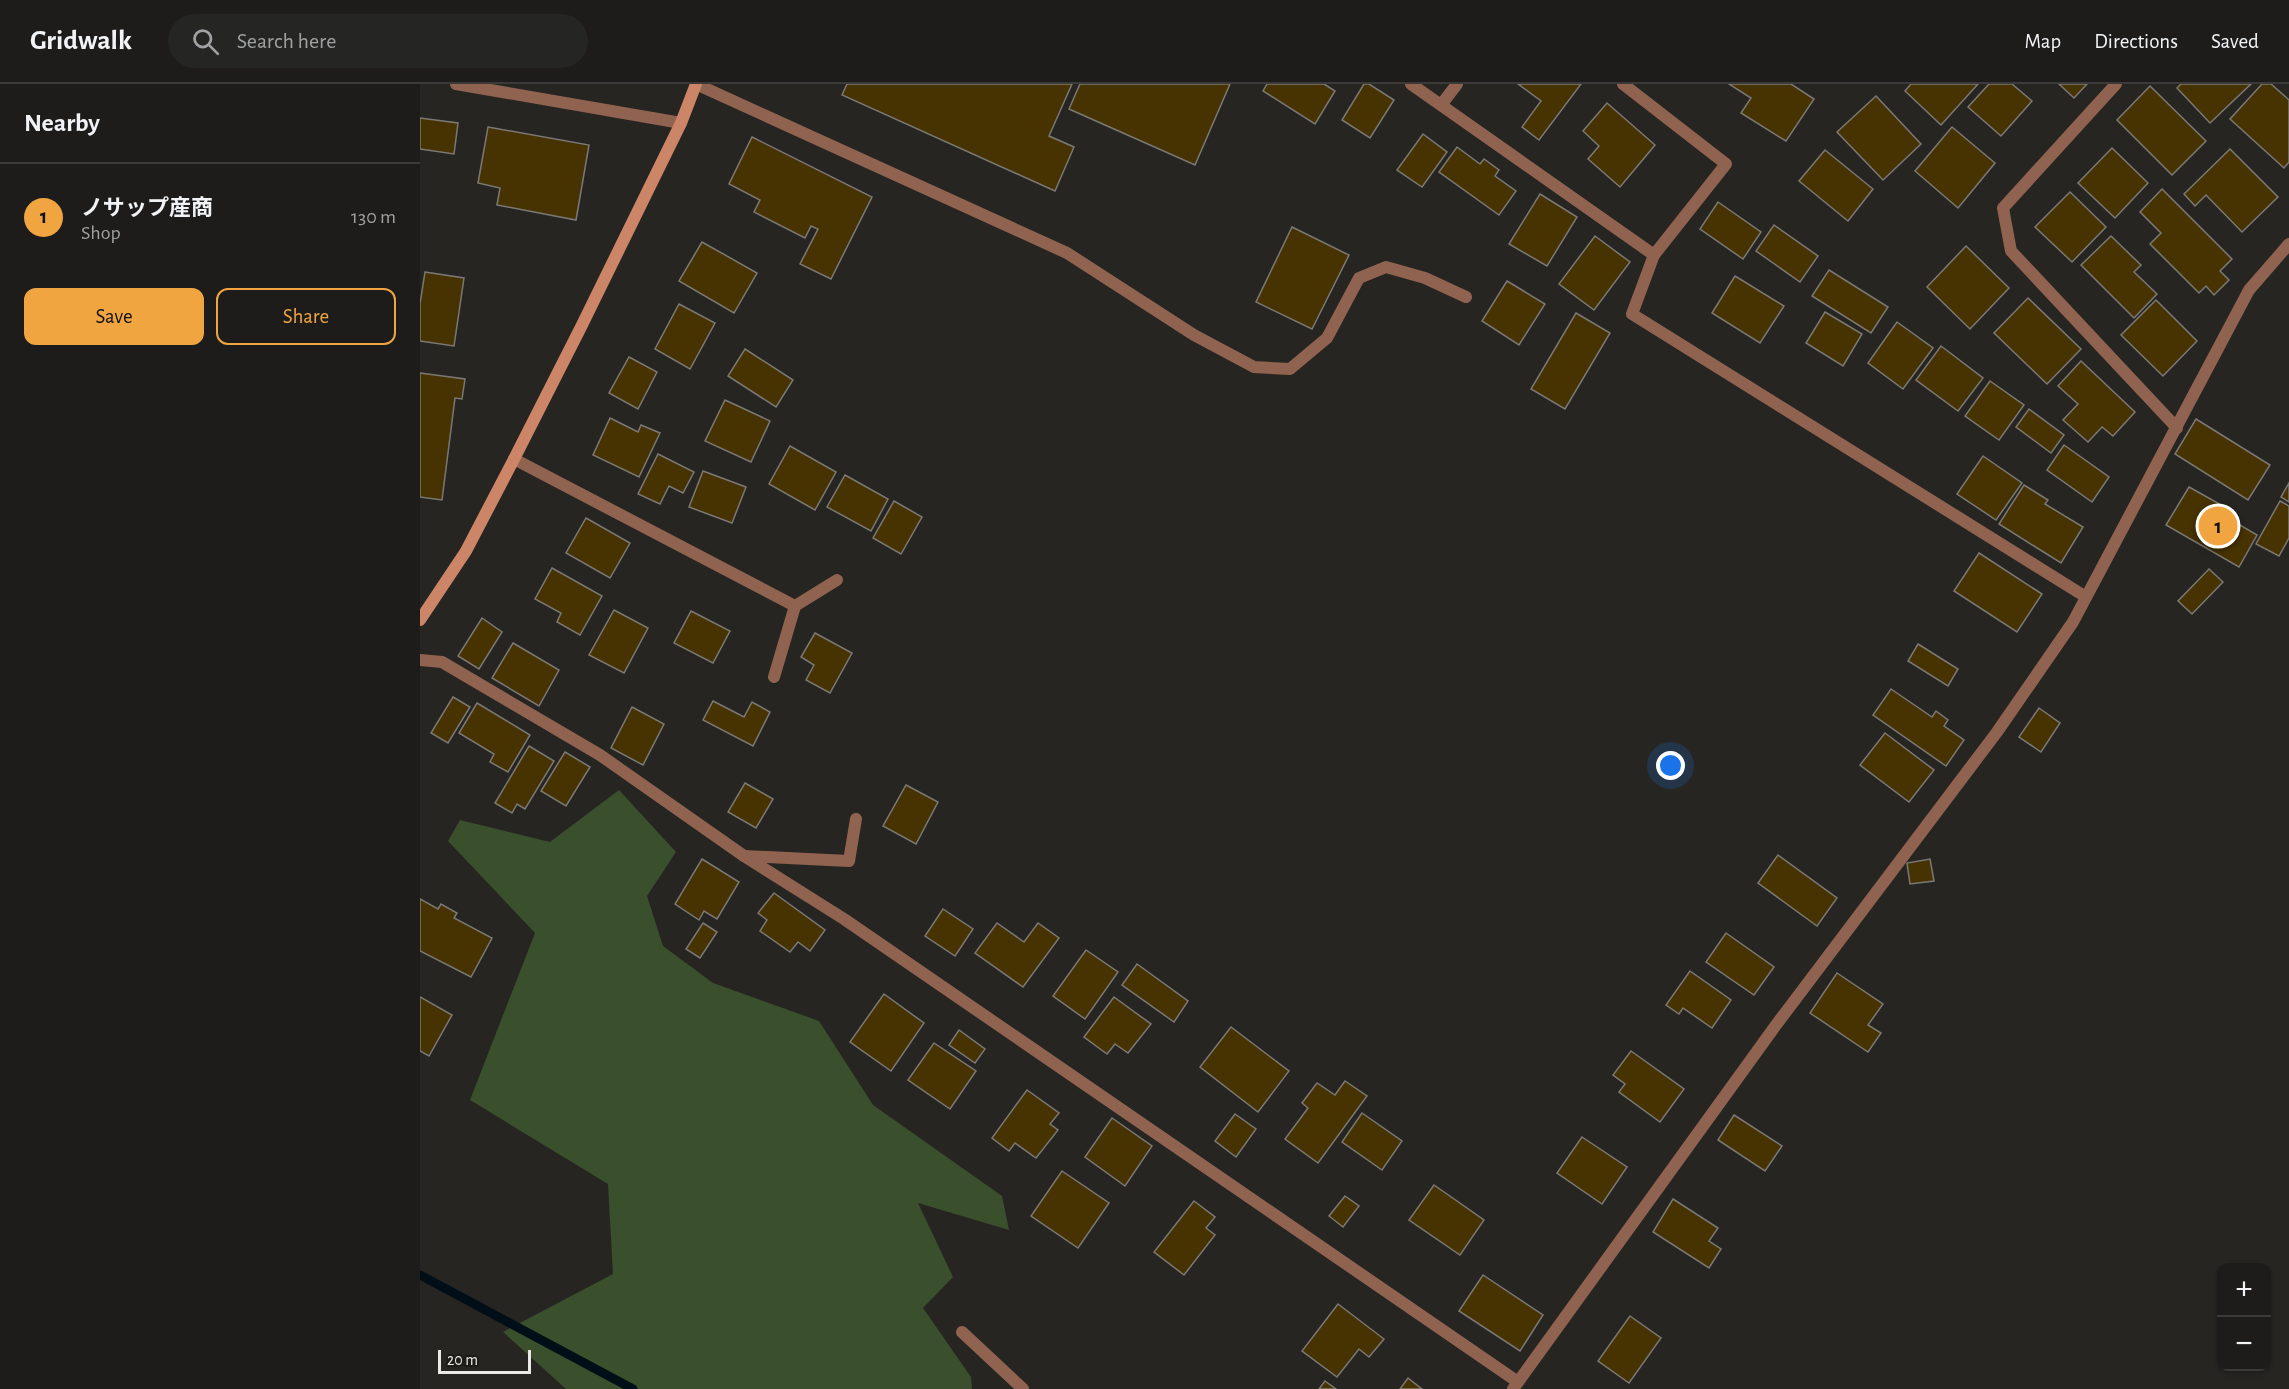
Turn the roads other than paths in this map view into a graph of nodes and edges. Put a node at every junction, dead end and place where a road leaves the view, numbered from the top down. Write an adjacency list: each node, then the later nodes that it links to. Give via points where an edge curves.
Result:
1 (456, 84): 8 (street)
2 (696, 84): 8 (street); 11 (street, via 1067,253 1194,335 1254,367 1290,369 1327,338 1359,278 1386,267 1425,278)
3 (1412, 84): 7 (street)
4 (1457, 84): 7 (street)
5 (1623, 84): 10 (street, via 1726,164)
6 (2116, 84): 12 (street, via 2003,208 2011,251)
7 (1442, 105): 10 (street)
8 (681, 123): 13 (street)
9 (2289, 244): 12 (street, via 2249,290)
10 (1654, 255): 15 (street, via 1632,314)
11 (1466, 297)
12 (2177, 428): 15 (street)
13 (514, 459): 16 (street); 17 (street, via 466,551)
14 (837, 580): 16 (street)
15 (2086, 597): 23 (street, via 1997,732 1776,1025)
16 (795, 606): 19 (street)
17 (420, 620)
18 (420, 660): 21 (street, via 442,662 600,755)
19 (774, 677)
20 (856, 819): 21 (street, via 849,861)
21 (744, 856): 23 (street, via 844,919)
22 (962, 1332): 24 (street)
23 (1515, 1385)
24 (1023, 1389)

